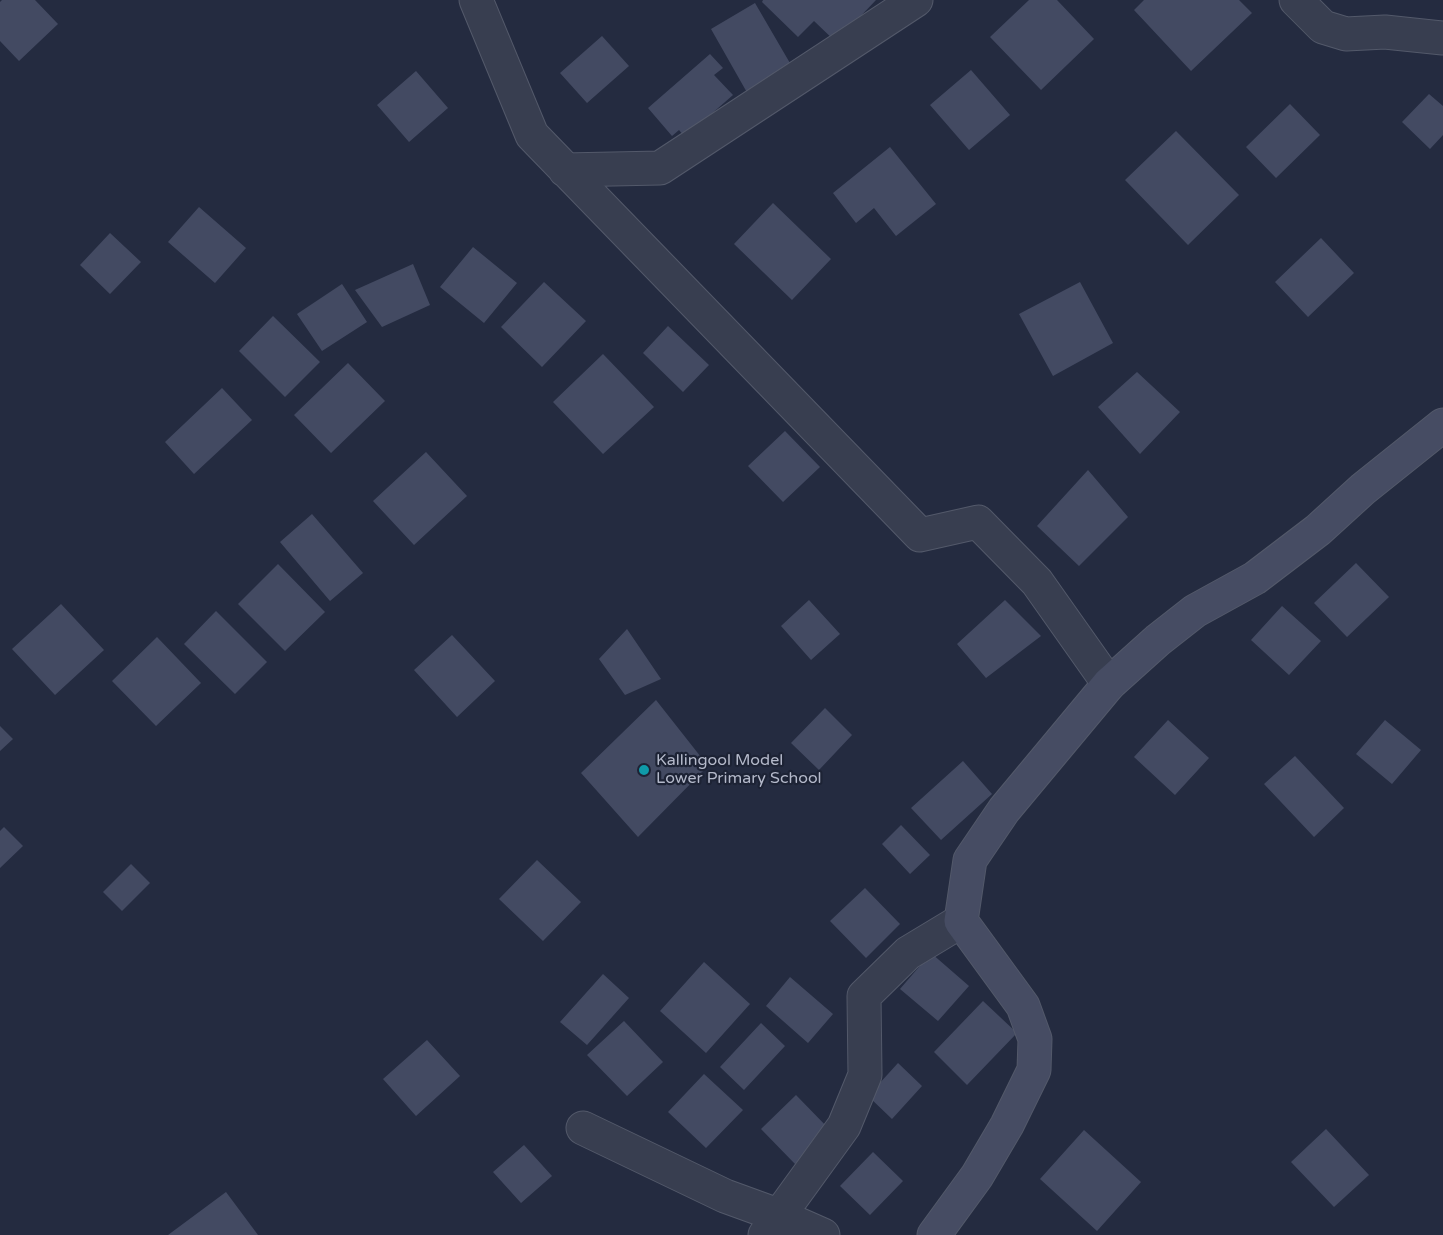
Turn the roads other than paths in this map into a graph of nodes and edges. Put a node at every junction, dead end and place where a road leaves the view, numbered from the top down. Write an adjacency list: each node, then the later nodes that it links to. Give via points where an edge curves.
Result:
1 (476, 0): 5 (street, via 532,135)
2 (916, 0): 5 (street, via 660,168)
3 (1296, 0): 4 (street, via 1323,27 1346,34 1385,32)
4 (1443, 38)
5 (565, 170): 7 (street, via 920,536 978,522 1037,582)
6 (1443, 424): 7 (main road, via 1318,530 1255,578 1195,611)
7 (1109, 684): 8 (main road, via 1004,810 970,860)
8 (961, 921): 10 (street, via 908,953 864,996 866,1075 844,1126); 12 (main road, via 1023,1006 1035,1039 1034,1070 977,1176)
9 (583, 1128): 10 (street, via 725,1196)
10 (773, 1225): 11 (street)
11 (823, 1235)
12 (934, 1235)

